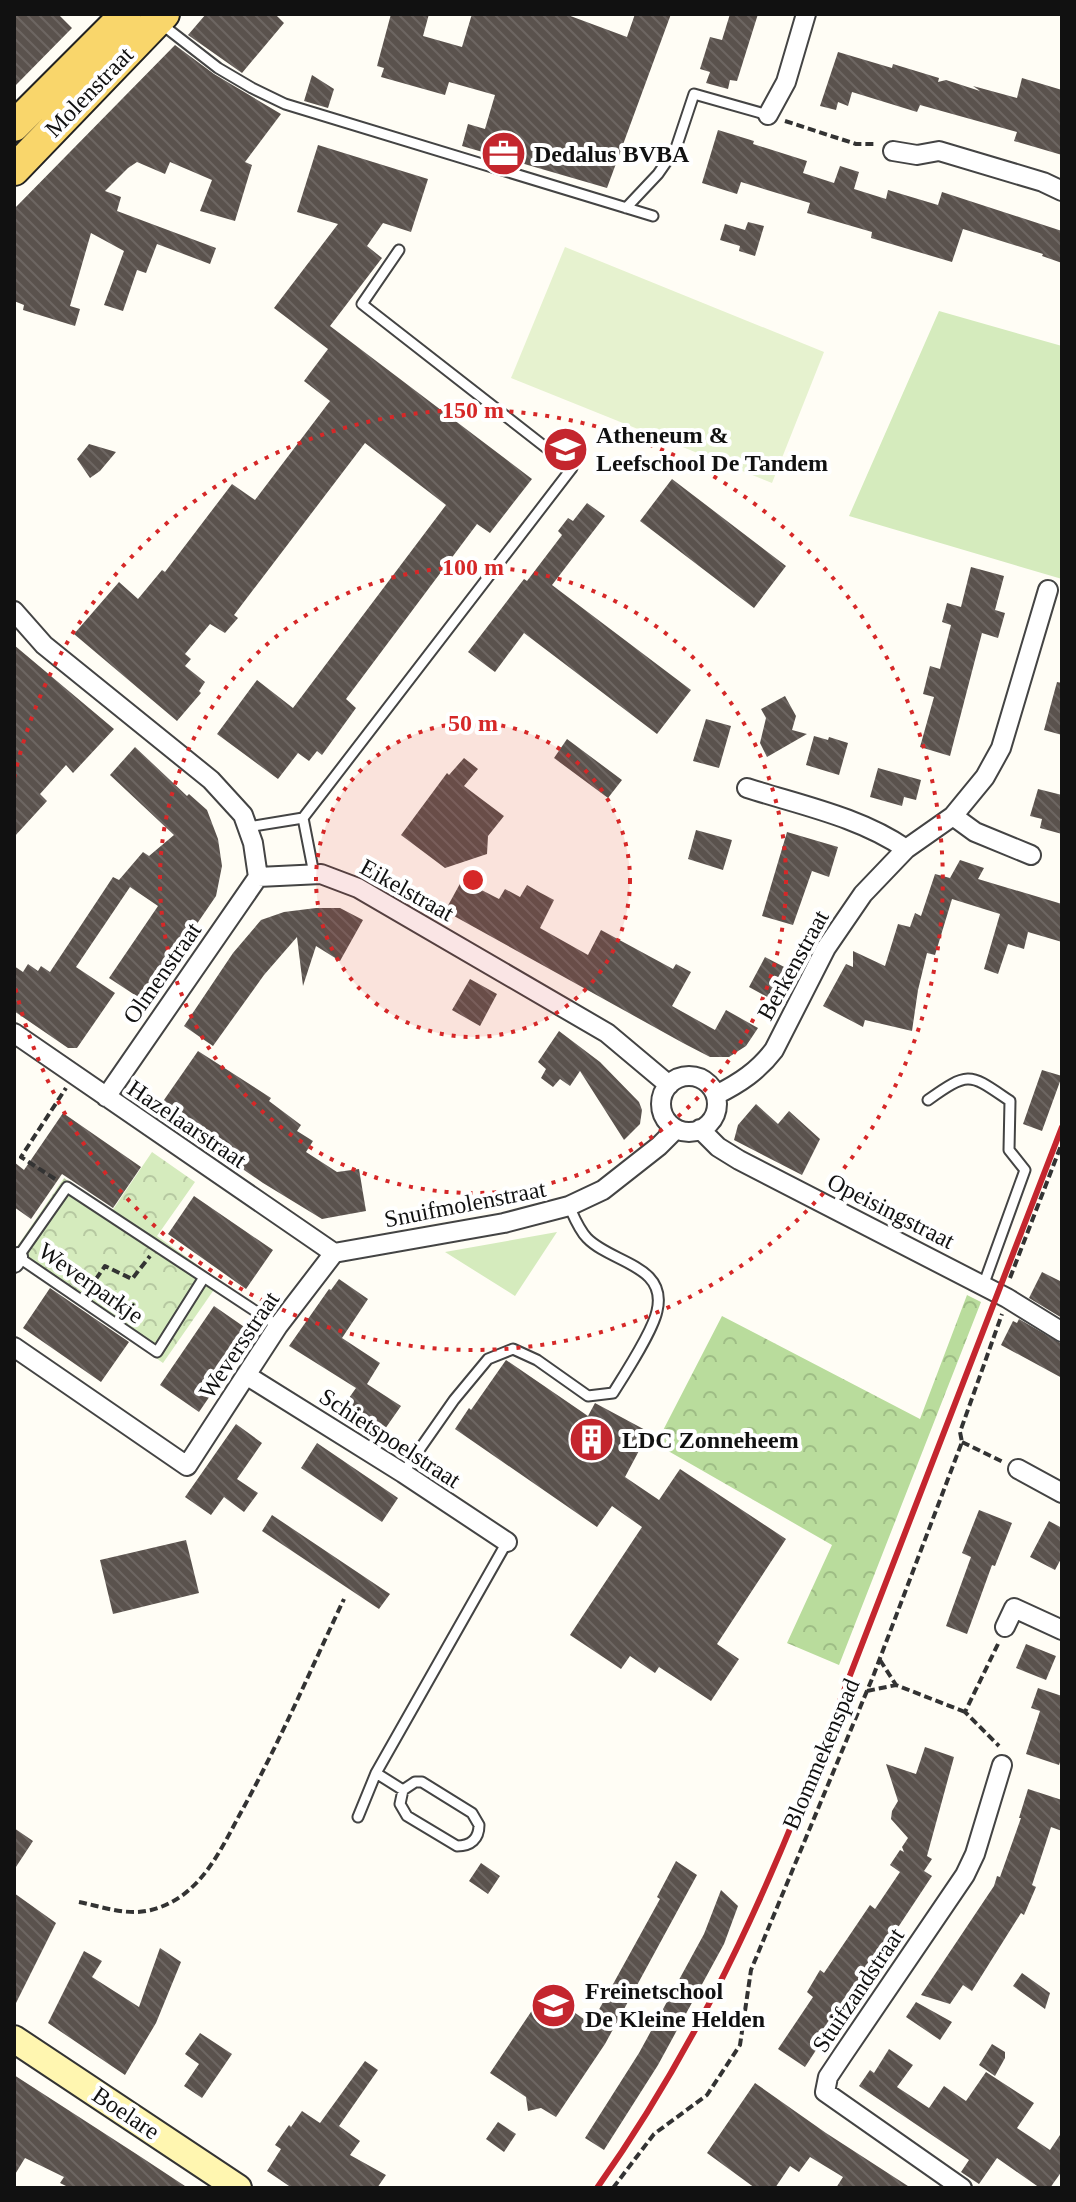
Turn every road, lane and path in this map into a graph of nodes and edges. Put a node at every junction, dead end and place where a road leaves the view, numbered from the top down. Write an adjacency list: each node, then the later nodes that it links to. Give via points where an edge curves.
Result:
1 (126, 14): 5 (main road, Molenstraat)
2 (806, 14): 4 (street, via 786,82)
3 (161, 18): 7 (main road, Molenstraat); 9 (lane, via 218,68 285,104)
4 (768, 115): 6 (path); 9 (lane, via 694,94 676,148)
5 (14, 126)
6 (893, 151): 8 (street, via 939,151)
7 (14, 170)
8 (1062, 191)
9 (626, 208): 10 (lane)
10 (653, 216)
11 (399, 250): 16 (lane, via 362,304 572,468)
12 (1048, 590): 15 (street, Berkenstraat, via 1001,748)
13 (14, 611): 17 (street, via 44,645 211,780)
14 (747, 788): 18 (street, via 887,835)
15 (953, 816): 18 (street, Berkenstraat); 19 (street, via 975,832)
16 (303, 818): 17 (lane); 20 (lane)
17 (248, 827): 21 (street)
18 (906, 849): 25 (street, Berkenstraat, via 863,894 826,948 774,1050 742,1082)
19 (1031, 855)
20 (314, 874): 21 (street, Eikelstraat); 24 (street, Eikelstraat, via 358,888 607,1033)
21 (258, 877): 26 (street, Olmenstraat)
22 (14, 1033): 23 (street, Hazelaarstraat)
23 (75, 1075): 26 (street, Hazelaarstraat); 31 (path, via 21,1157)
24 (669, 1085): 25 (street, via 679,1078 700,1078); 28 (street, via 662,1109)
25 (716, 1095): 29 (street, via 710,1124)
26 (106, 1097): 34 (street, Hazelaarstraat)
27 (928, 1100): 37 (lane, via 955,1081 977,1079 1010,1101 1009,1150 1025,1170)
28 (676, 1129): 29 (street); 32 (street, Snuifmolenstraat, via 603,1190)
29 (700, 1129): 37 (street, Opeisingstraat, via 739,1160)
30 (1062, 1143): 38 (path, Blommekenspad, via 1011,1273)
31 (67, 1187): 33 (lane); 35 (lane, Weverparkje)
32 (569, 1206): 34 (street, Snuifmolenstraat); 46 (lane, via 588,1240 635,1265 652,1279 659,1295 657,1313 613,1393 588,1396 513,1349 488,1359)
33 (156, 1247): 36 (lane); 39 (path, via 132,1279 105,1266)
34 (334, 1253): 40 (street, Weversstraat)
35 (16, 1260): 39 (lane, Weverparkje)
36 (203, 1279): 39 (lane, Weverparkje, via 157,1352); 40 (lane)
37 (983, 1286): 38 (street, Opeisingstraat)
38 (1007, 1298): 41 (street, Opeisingstraat); 44 (path, Blommekenspad, via 960,1432)
39 (81, 1300)
40 (278, 1326): 43 (street, Weversstraat)
41 (1062, 1332)
42 (14, 1347): 43 (street, Weversstraat, via 187,1466)
43 (246, 1375): 46 (street, Schietspoelstraat)
44 (962, 1442): 45 (path); 52 (path, Blommekenspad)
45 (1018, 1469): 47 (street)
46 (403, 1473): 48 (street, Schietspoelstraat)
47 (1062, 1493)
48 (507, 1542): 57 (lane)
49 (344, 1599): 60 (path, via 266,1770 222,1848 189,1891 150,1911 121,1912)
50 (1005, 1627): 51 (street, via 1014,1608); 55 (path)
51 (1062, 1630)
52 (879, 1659): 53 (path); 54 (path, Blommekenspad)
53 (896, 1685): 54 (path); 55 (path)
54 (867, 1691): 63 (path, Blommekenspad, via 751,1970 740,2045 707,2095 654,2134)
55 (965, 1712): 56 (path, via 999,1747)
56 (1002, 1765): 64 (street, Stuifzandstraat, via 965,1875 828,2077 825,2092)
57 (376, 1773): 58 (lane); 59 (lane)
58 (403, 1790): 58 (lane, via 400,1804 407,1816 457,1846 476,1839 479,1825 472,1813 422,1782)
59 (358, 1817)
60 (79, 1902)
61 (14, 2039): 62 (main road, Boelare)
62 (238, 2188)
63 (613, 2188)
64 (962, 2188)

